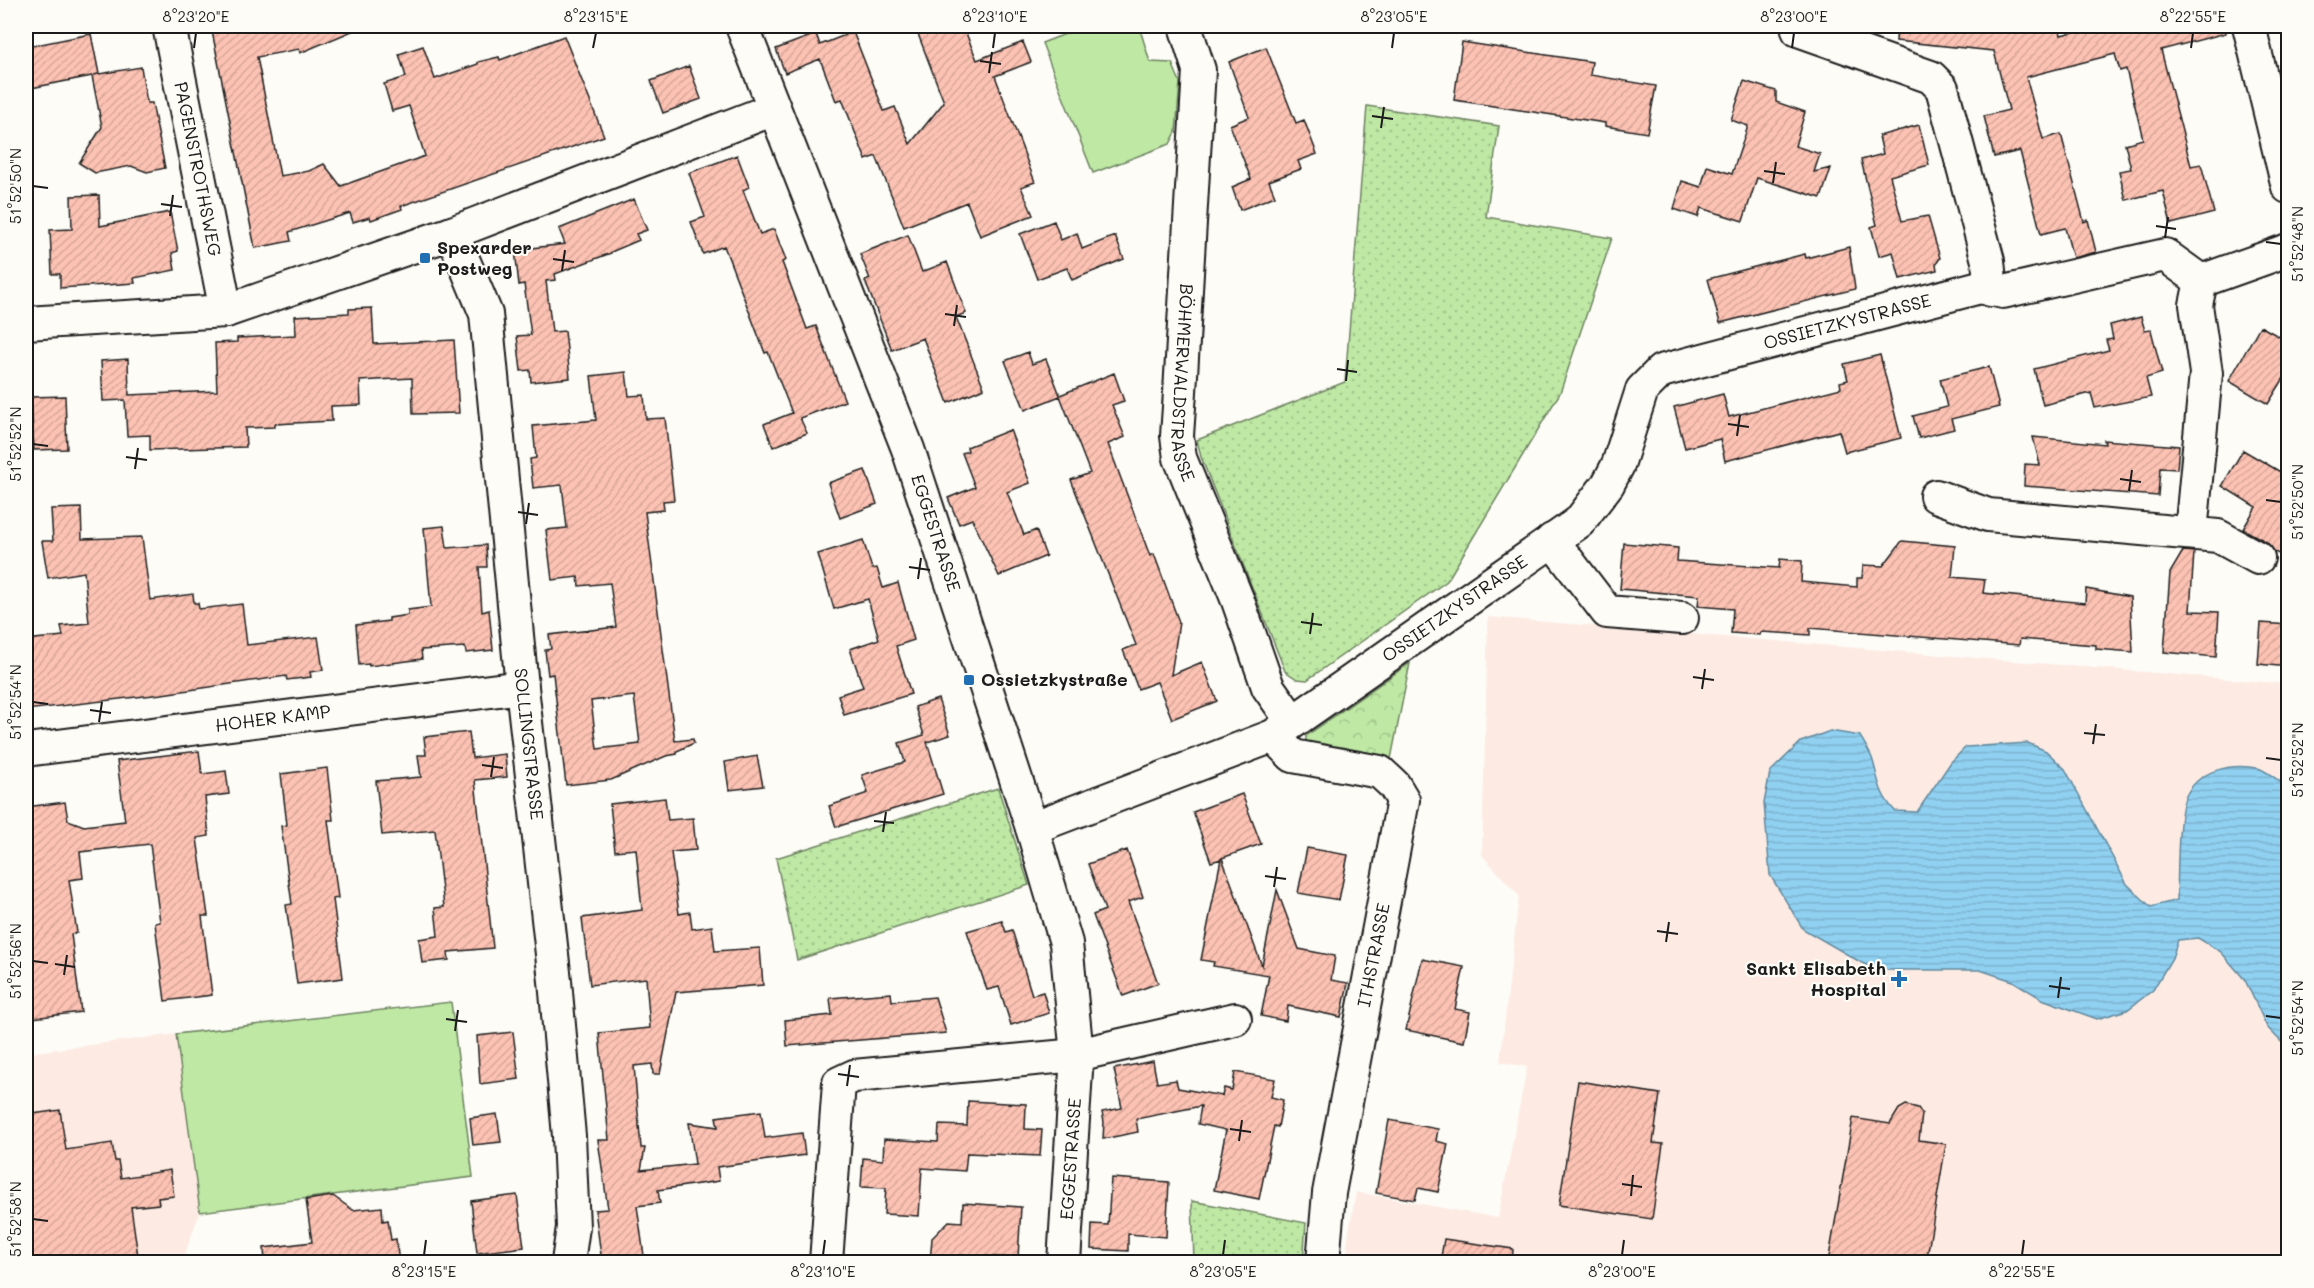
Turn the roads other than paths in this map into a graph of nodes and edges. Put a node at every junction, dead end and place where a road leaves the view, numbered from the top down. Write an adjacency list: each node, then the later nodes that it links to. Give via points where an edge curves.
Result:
1 (169, 26): 12 (street, PAGENSTROTHSWEG)
2 (742, 26): 6 (street, EGGESTRASSE)
3 (1185, 26): 20 (street, BÖHMERWALDSTRASSE, via 1199,70 1178,414 1180,458 1238,601)
4 (2249, 26): 7 (street)
5 (1798, 30): 11 (street, via 1931,77 1942,88 1988,261)
6 (774, 109): 8 (street); 22 (street, EGGESTRASSE, via 908,449)
7 (2289, 187)
8 (452, 233): 12 (street); 19 (street, SOLLINGSTRASSE, via 486,314)
9 (2289, 250): 10 (street)
10 (2201, 281): 11 (street, OSSIETZKYSTRASSE, via 2165,255 2003,292); 15 (street, via 2196,305 2206,373)
11 (1991, 290): 16 (street, OSSIETZKYSTRASSE, via 1980,287 1661,371 1642,390 1608,484 1579,522)
12 (226, 311): 13 (street)
13 (26, 323)
14 (1936, 496): 15 (street, via 1988,515)
15 (2191, 533): 17 (street, via 2218,537)
16 (1552, 540): 18 (street, via 1607,612); 20 (street, OSSIETZKYSTRASSE)
17 (2258, 558)
18 (1682, 618)
19 (522, 687): 21 (street, HOHER KAMP); 25 (street, SOLLINGSTRASSE, via 569,1136 573,1227)
20 (1282, 729): 22 (street, OSSIETZKYSTRASSE); 28 (street, ITHSTRASSE, via 1293,756 1380,772 1403,800 1329,1193)
21 (26, 750)
22 (1032, 828): 24 (street, EGGESTRASSE, via 1066,944)
23 (1235, 1019): 24 (street)
24 (1077, 1055): 26 (street, via 854,1076 839,1083); 27 (street, EGGESTRASSE)
25 (568, 1263)
26 (826, 1263)
27 (1064, 1263)
28 (1323, 1263)

